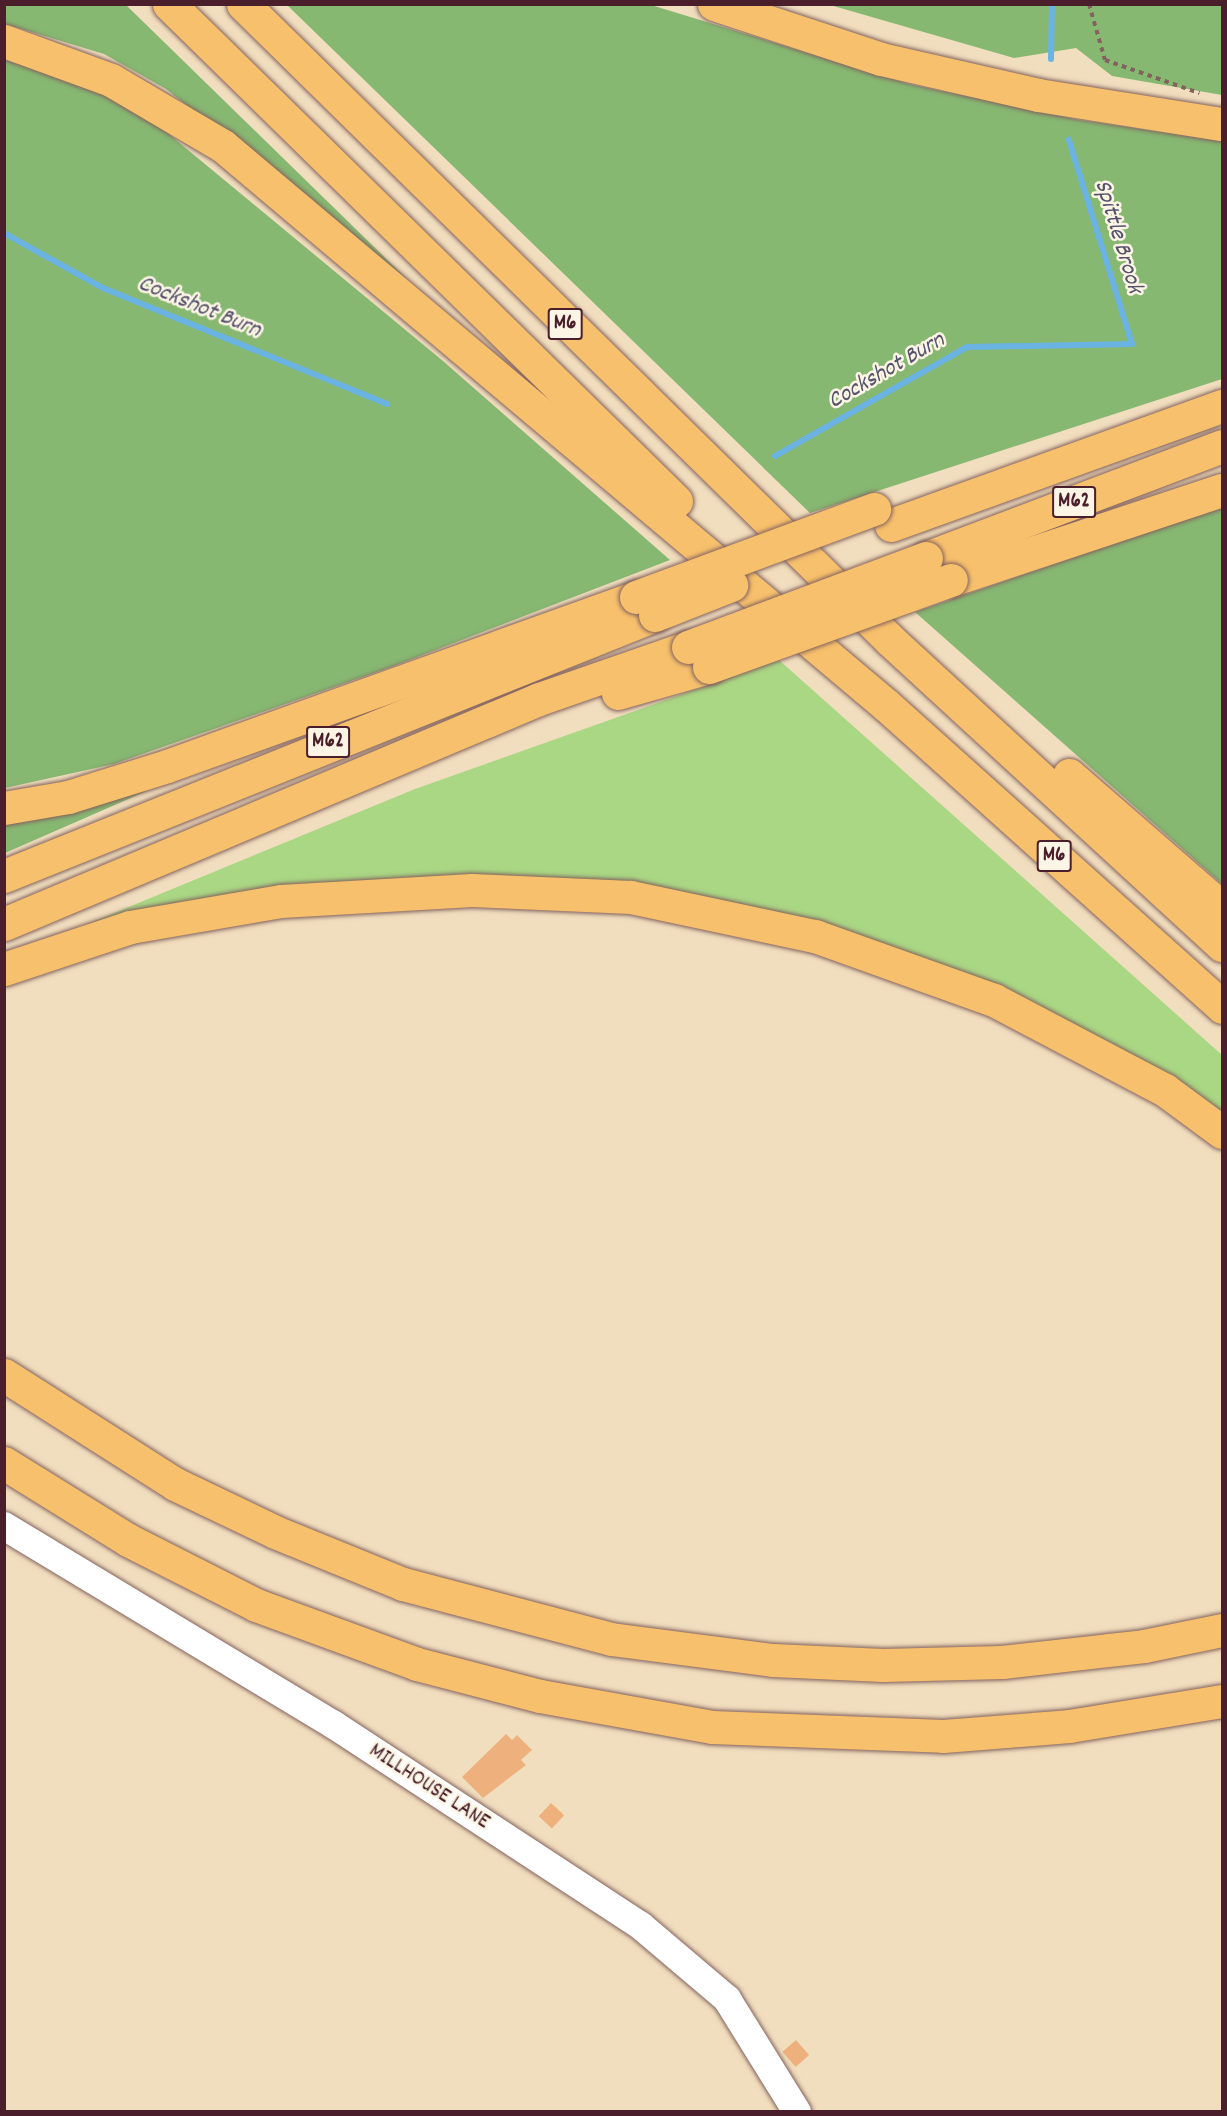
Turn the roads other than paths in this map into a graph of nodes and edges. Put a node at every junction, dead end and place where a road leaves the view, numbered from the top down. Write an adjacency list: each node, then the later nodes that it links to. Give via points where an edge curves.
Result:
1 (169, 4): 12 (highway, M6)
2 (243, 4): 10 (highway, M6)
3 (714, 4): 5 (highway, via 881,58 1038,95)
4 (4, 40): 12 (highway, via 111,80 223,146)
5 (1217, 110)
6 (1222, 406): 9 (highway, M62, bridge, via 882,517)
7 (1222, 446): 11 (highway, M62, bridge, via 926,558)
8 (1222, 490): 11 (highway, bridge, via 951,580)
9 (645, 606): 13 (highway, via 167,766 68,797); 14 (highway, M62)
10 (890, 640): 15 (highway, via 1071,776); 17 (highway, M6)
11 (699, 657): 16 (highway, M62, via 429,748)
12 (886, 705): 19 (highway, M6)
13 (4, 808)
14 (4, 876)
15 (1222, 908)
16 (4, 924)
17 (1222, 945)
18 (4, 969): 20 (highway, via 130,927 281,901 472,890 631,897 815,936 994,1000 1165,1090)
19 (1222, 1007)
20 (1222, 1132)
21 (4, 1375): 24 (highway, via 175,1484 275,1532 402,1584 611,1640 773,1660 883,1665 1014,1661 1144,1646)
22 (4, 1463): 25 (highway, via 128,1540 256,1605 417,1664 551,1698 712,1727 943,1736 1069,1726)
23 (4, 1526): 26 (street, MILLHOUSE LANE, via 334,1725 641,1926 727,1999)
24 (1222, 1630)
25 (1222, 1701)
26 (797, 2112)

